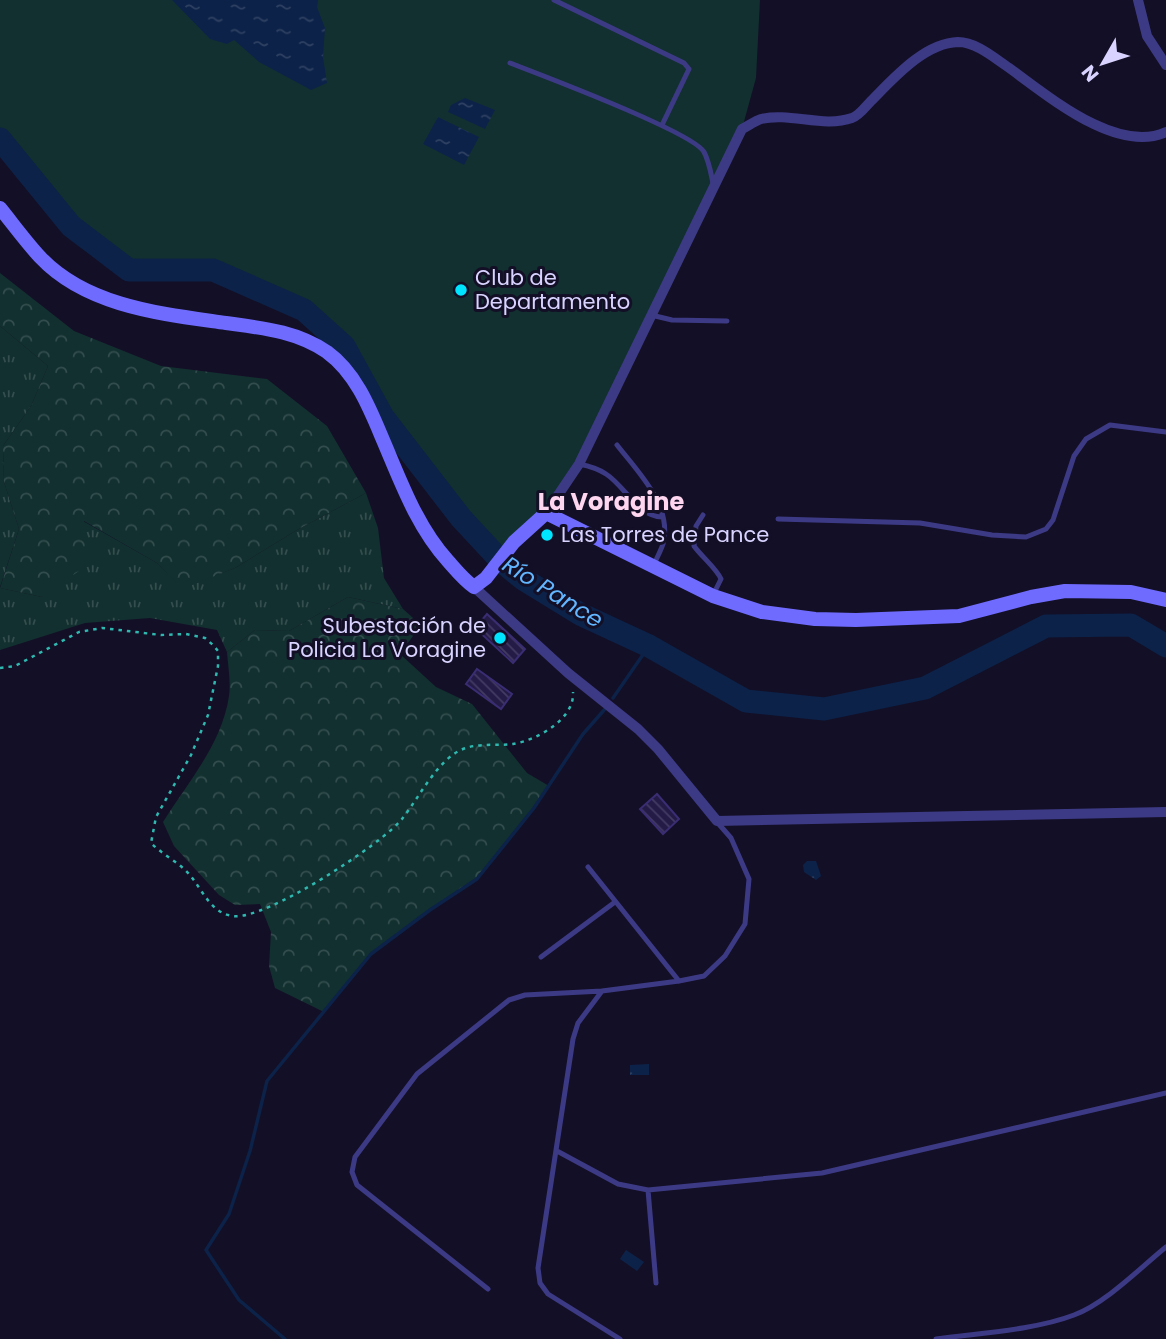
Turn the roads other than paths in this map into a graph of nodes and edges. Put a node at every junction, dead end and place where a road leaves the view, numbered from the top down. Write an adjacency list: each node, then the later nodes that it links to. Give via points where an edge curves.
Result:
1 (554, 0): 5 (lane, via 684,63 689,69)
2 (1138, 0): 4 (street, via 1147,36)
3 (510, 63): 5 (lane)
4 (1166, 65)
5 (662, 125): 7 (lane, via 704,151)
6 (1166, 132): 7 (street, via 1157,136 1109,131 985,51 957,42 909,63 853,118 782,117 742,129)
7 (714, 186): 9 (street)
8 (0, 208): 19 (street, via 41,258 95,293 147,312 282,331 330,354 366,401 412,506 439,551 466,582)
9 (651, 315): 10 (lane); 13 (street)
10 (727, 321)
11 (1166, 432): 17 (lane, via 1110,425 1086,439 1074,456 1053,520 1046,530 1026,537 920,523)
12 (617, 445): 16 (lane, via 642,476)
13 (579, 464): 14 (street); 16 (lane, via 595,467 639,507 653,517)
14 (546, 513): 18 (street); 19 (street)
15 (703, 515): 20 (lane, via 696,526 694,546 721,579)
16 (662, 517): 18 (lane, via 663,544)
17 (778, 519)
18 (652, 567): 20 (street)
19 (480, 582): 23 (street, via 568,673 638,729)
20 (713, 596): 21 (street, via 762,612 856,620 959,616 1065,591 1131,592)
21 (1166, 600)
22 (1166, 812): 23 (street)
23 (717, 821): 27 (lane, via 731,838 748,879 745,924 725,957 704,976)
24 (588, 867): 25 (lane)
25 (615, 902): 26 (lane); 27 (lane)
26 (541, 957)
27 (680, 981): 28 (lane)
28 (601, 991): 30 (lane, via 578,1023 573,1039); 34 (lane, via 509,1000 417,1074 355,1157 352,1172 357,1185)
29 (1166, 1093): 31 (lane, via 822,1173)
30 (557, 1151): 31 (lane, via 618,1184); 35 (lane, via 538,1268 540,1283 548,1294)
31 (648, 1191): 33 (lane)
32 (1166, 1247): 36 (lane, via 1077,1314)
33 (656, 1283)
34 (488, 1289)
35 (620, 1339)
36 (936, 1339)

